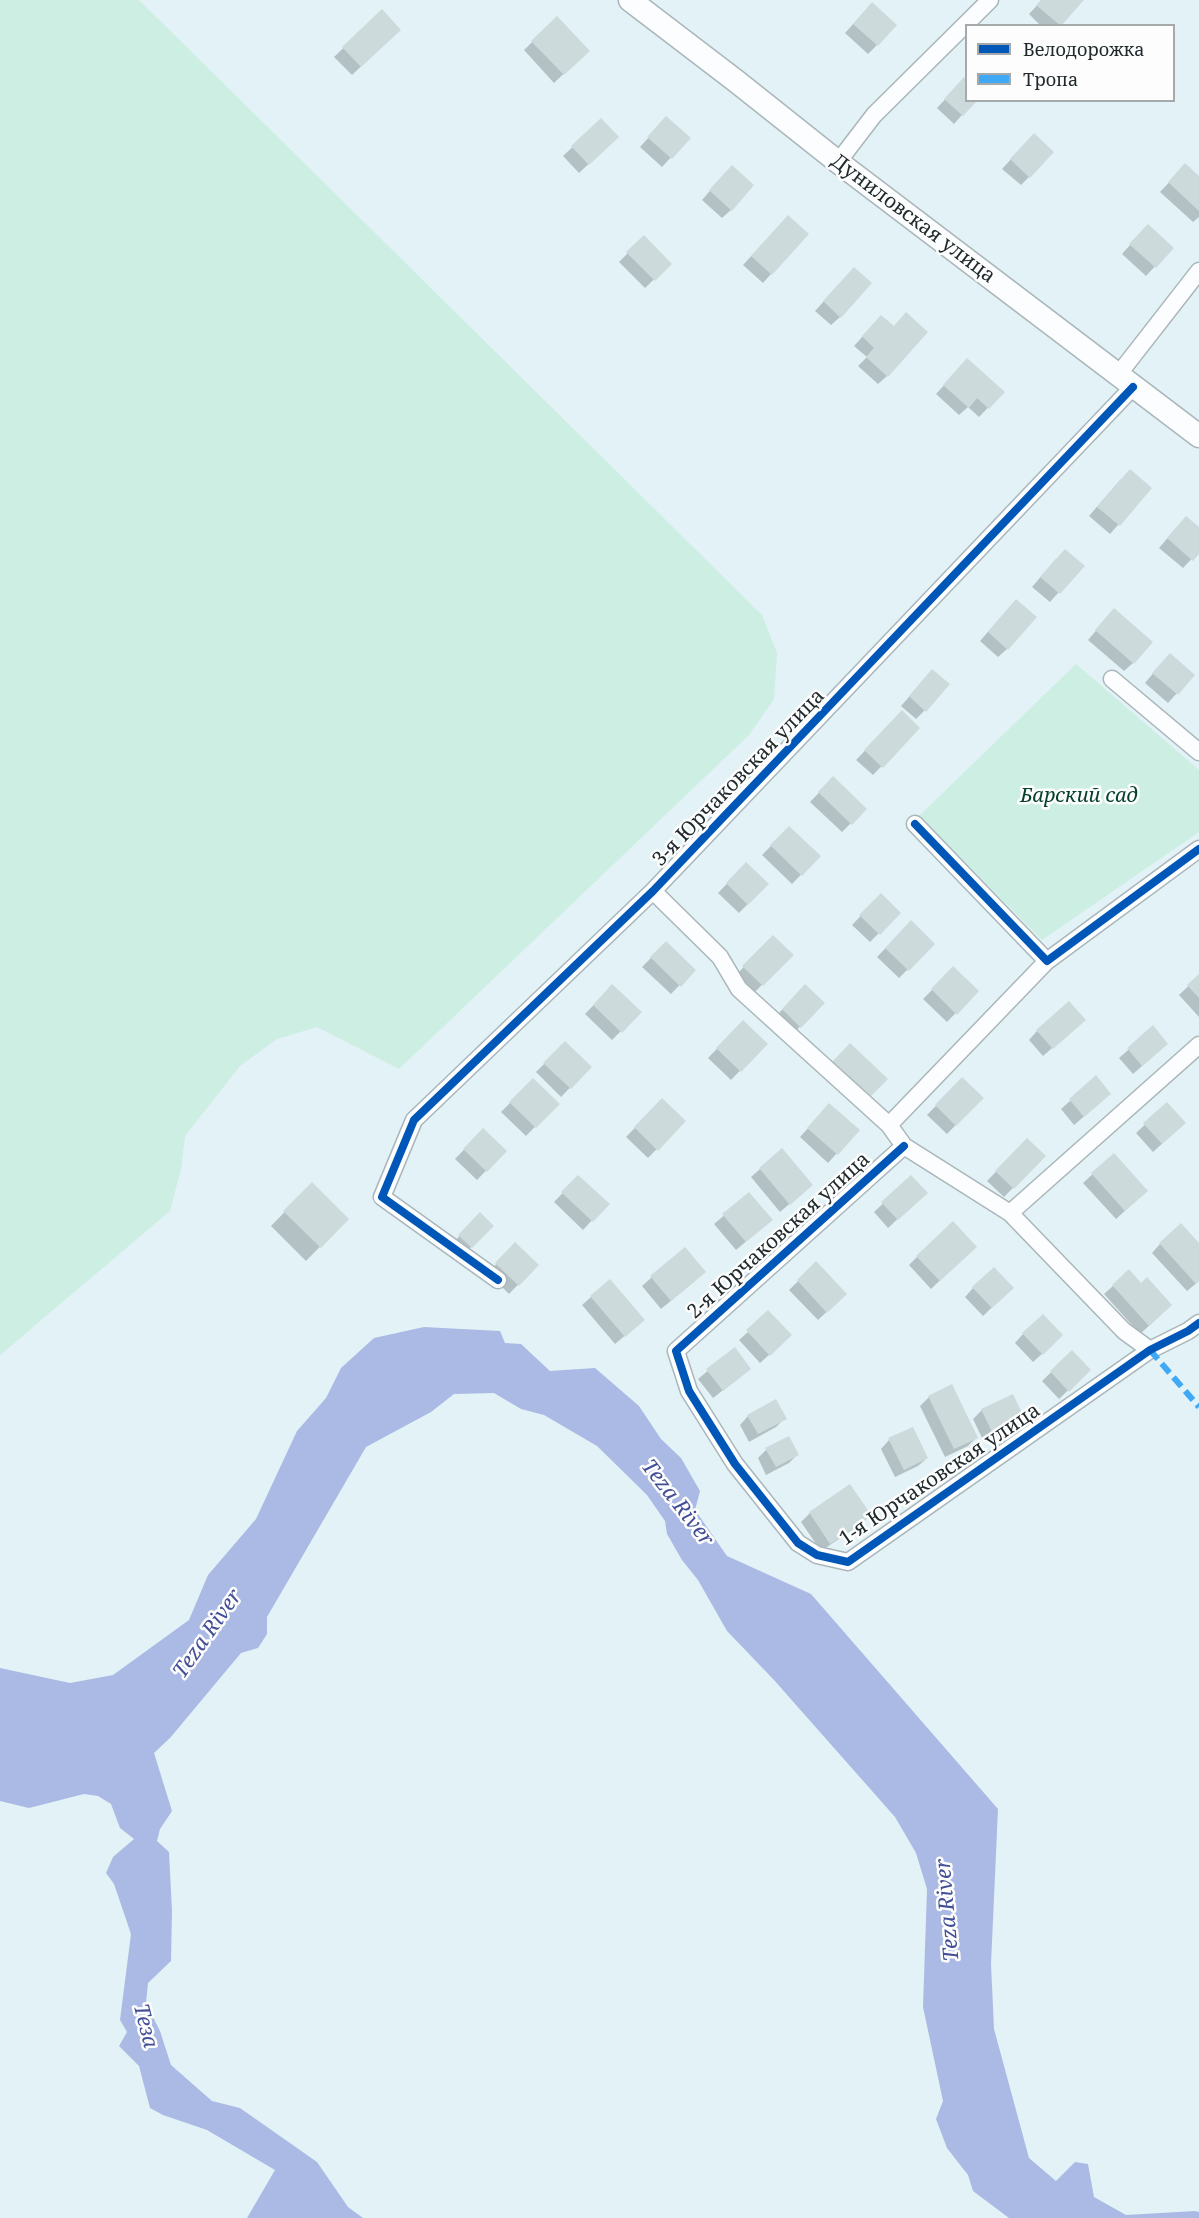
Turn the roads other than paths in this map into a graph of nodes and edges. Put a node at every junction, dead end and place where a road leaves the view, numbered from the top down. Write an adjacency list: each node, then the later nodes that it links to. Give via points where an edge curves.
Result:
1 (630, 0): 5 (main road, Дуниловская улица)
2 (990, 0): 3 (street)
3 (966, 24)
4 (965, 25): 5 (street, via 874,115)
5 (838, 162): 7 (main road, Дуниловская улица)
6 (1199, 271): 7 (street, 3-я Юрчаковская улица)
7 (1126, 381): 8 (main road, Дуниловская улица); 13 (street, 3-я Юрчаковская улица)
8 (1199, 436)
9 (1112, 679): 10 (street)
10 (1199, 752)
11 (915, 824): 14 (street)
12 (1199, 849): 14 (street)
13 (653, 891): 16 (street, via 720,957 739,989); 19 (street, 3-я Юрчаковская улица, via 414,1120 382,1197)
14 (1047, 961): 16 (street)
15 (1199, 1045): 18 (street)
16 (889, 1125): 17 (street)
17 (904, 1146): 18 (street); 22 (street, 2-я Юрчаковская улица)
18 (1010, 1213): 21 (street, via 1124,1331)
19 (498, 1280)
20 (1199, 1323): 21 (street, 1-я Юрчаковская улица)
21 (1150, 1350): 22 (street, 1-я Юрчаковская улица, via 848,1562 817,1555 798,1543 735,1464 689,1390)
22 (676, 1351)

